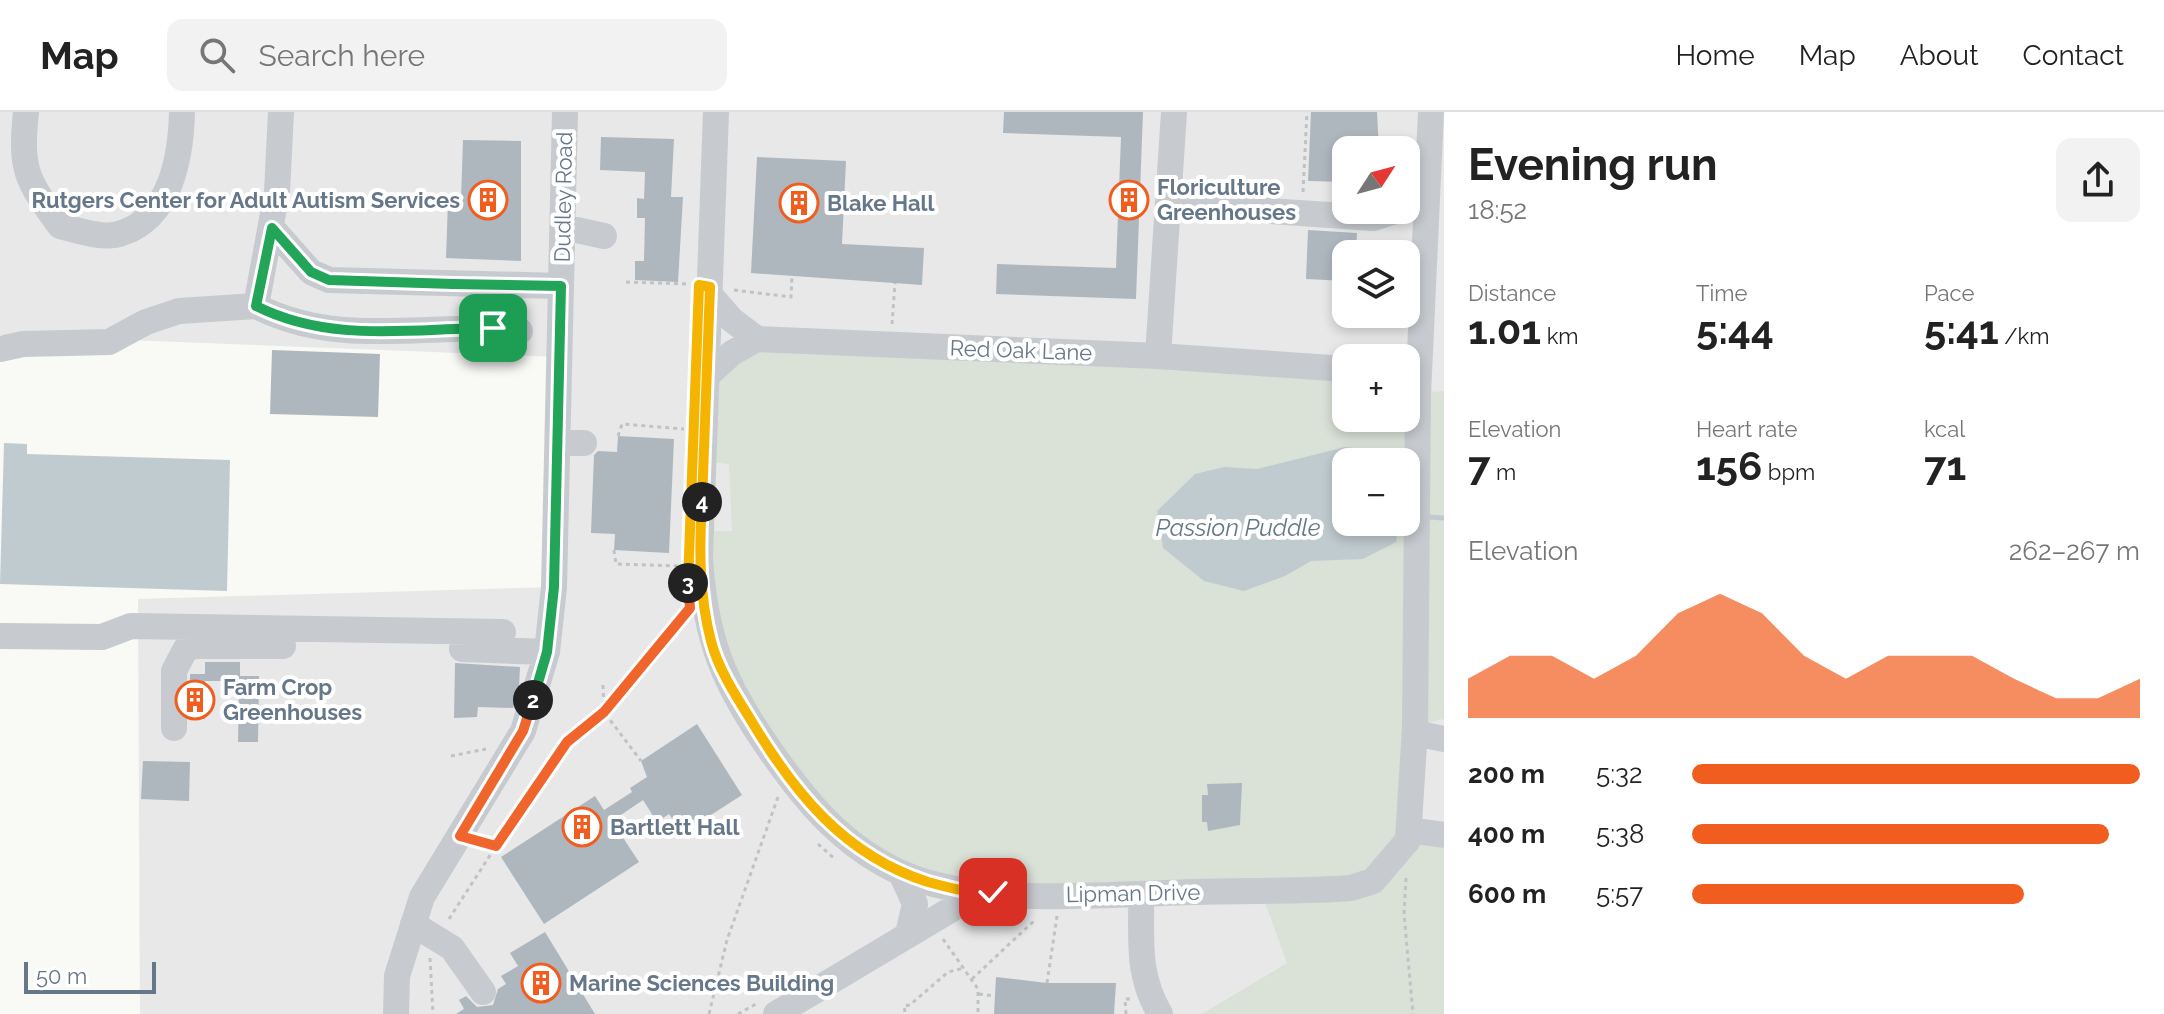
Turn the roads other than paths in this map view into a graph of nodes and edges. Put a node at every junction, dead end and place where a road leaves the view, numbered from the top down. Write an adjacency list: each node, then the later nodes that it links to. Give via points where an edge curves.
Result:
1 (26, 112): 2 (street, via 22,156 36,193 60,226 95,234 121,234 144,220 162,197 176,173)
2 (182, 112)
3 (281, 112): 13 (street)
4 (565, 112): 12 (street, Dudley Road)
5 (716, 112): 16 (street, Lipman Drive)
6 (1174, 112): 9 (street)
7 (1431, 112): 8 (street)
8 (1420, 184)
9 (1168, 204): 10 (street); 22 (street)
10 (1332, 215)
11 (1417, 224): 20 (street)
12 (563, 227): 14 (street); 15 (street, Dudley Road)
13 (272, 228): 15 (street, via 311,272 329,280); 17 (street)
14 (604, 236)
15 (561, 286): 28 (street, Dudley Road, via 571,443)
16 (710, 291): 19 (street, via 732,320); 24 (street, Lipman Drive)
17 (256, 306): 18 (street, via 287,322 350,332); 21 (street, via 179,311 109,342)
18 (520, 331)
19 (757, 339): 22 (street, Red Oak Lane); 24 (street)
20 (1414, 344)
21 (0, 349)
22 (1158, 356): 23 (street, Red Oak Lane)
23 (1332, 368)
24 (709, 374): 34 (street, Lipman Drive, via 700,557 712,644 760,736 816,814 842,837)
25 (1413, 432): 30 (street)
26 (503, 632): 27 (street, via 131,626 102,637)
27 (0, 636)
28 (547, 652): 29 (street, via 193,646 177,661); 37 (street, Dudley Road, via 523,731 422,897)
29 (174, 728)
30 (1415, 733): 31 (street); 32 (street)
31 (1444, 739)
32 (1408, 835): 33 (street); 36 (street, Lipman Drive, via 1373,881 1351,888)
33 (1444, 835)
34 (901, 873): 35 (street, Lipman Drive); 38 (street, via 915,904)
35 (977, 894): 36 (street, Lipman Drive); 38 (street)
36 (1141, 894): 42 (street, via 1141,968)
37 (413, 924): 39 (street, via 440,938); 41 (street, Dudley Road, via 397,976)
38 (908, 934): 40 (street)
39 (483, 992)
40 (770, 1007)
41 (396, 1014)
42 (1160, 1014)

